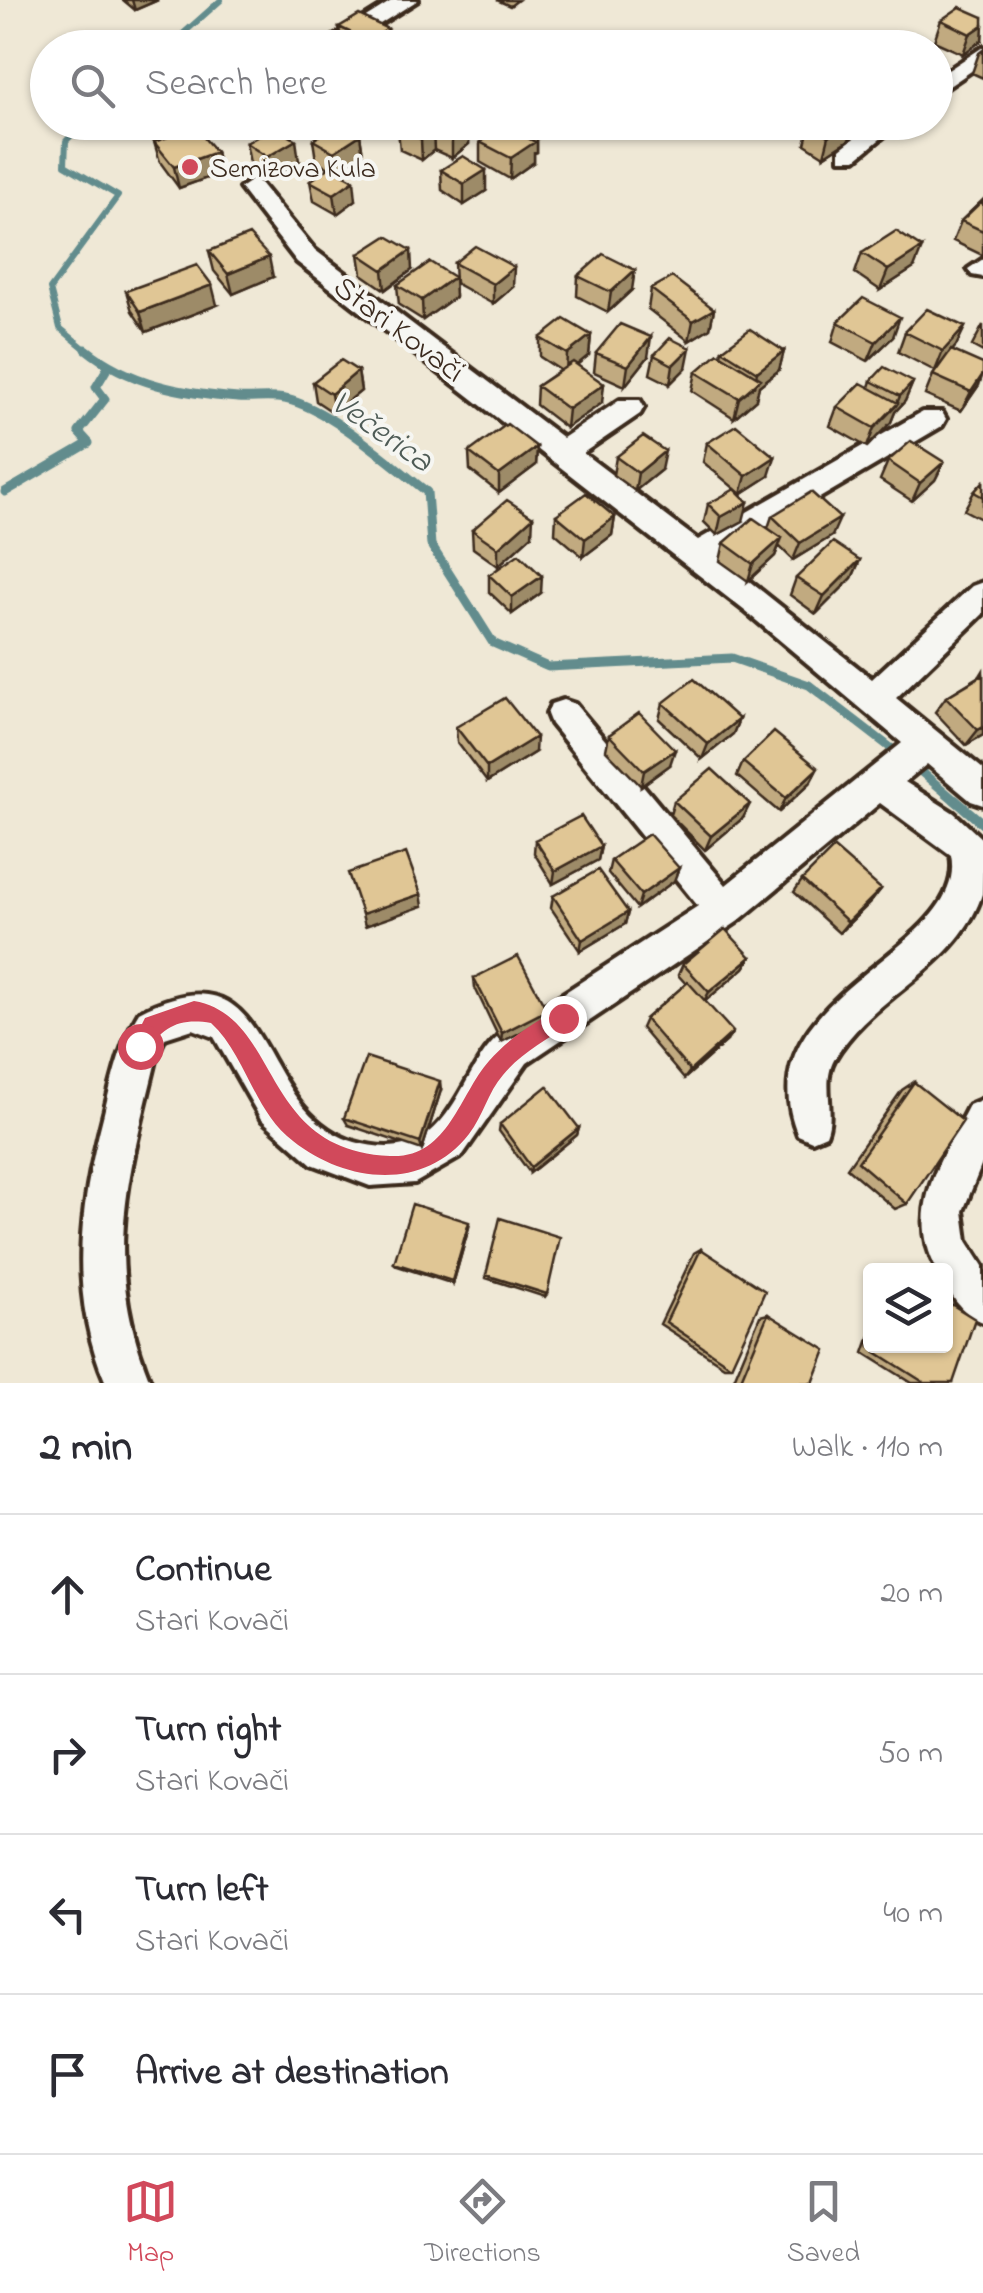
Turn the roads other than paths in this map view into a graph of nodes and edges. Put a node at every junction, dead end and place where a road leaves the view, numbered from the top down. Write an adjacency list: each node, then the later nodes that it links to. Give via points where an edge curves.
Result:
1 (408, 0): 2 (street)
2 (357, 30)
3 (983, 52): 4 (street)
4 (953, 75)
5 (866, 140): 6 (street)
6 (848, 154)
7 (252, 188): 10 (street, Stari Kovači, via 306,256)
8 (630, 407): 10 (street)
9 (932, 419): 11 (street)
10 (564, 452): 11 (street, Stari Kovači)
11 (696, 556): 13 (street, Stari Kovači)
12 (983, 595): 13 (street)
13 (874, 698): 15 (street, Stari Kovači)
14 (563, 714): 17 (street)
15 (904, 761): 16 (street, Stari Kovači); 17 (street); 19 (street, Stari Kovači, via 969,848 982,882 978,909 918,968 841,1020 810,1071)
16 (983, 790)
17 (724, 910): 21 (street, via 513,1050 492,1072 462,1127 434,1154 399,1167 363,1166 299,1134 274,1104 234,1031 216,1014 194,1010 152,1025 140,1046 103,1212 102,1296)
18 (983, 1119): 20 (street, via 941,1204 940,1228 944,1249)
19 (812, 1121)
20 (983, 1301)
21 (128, 1383)

